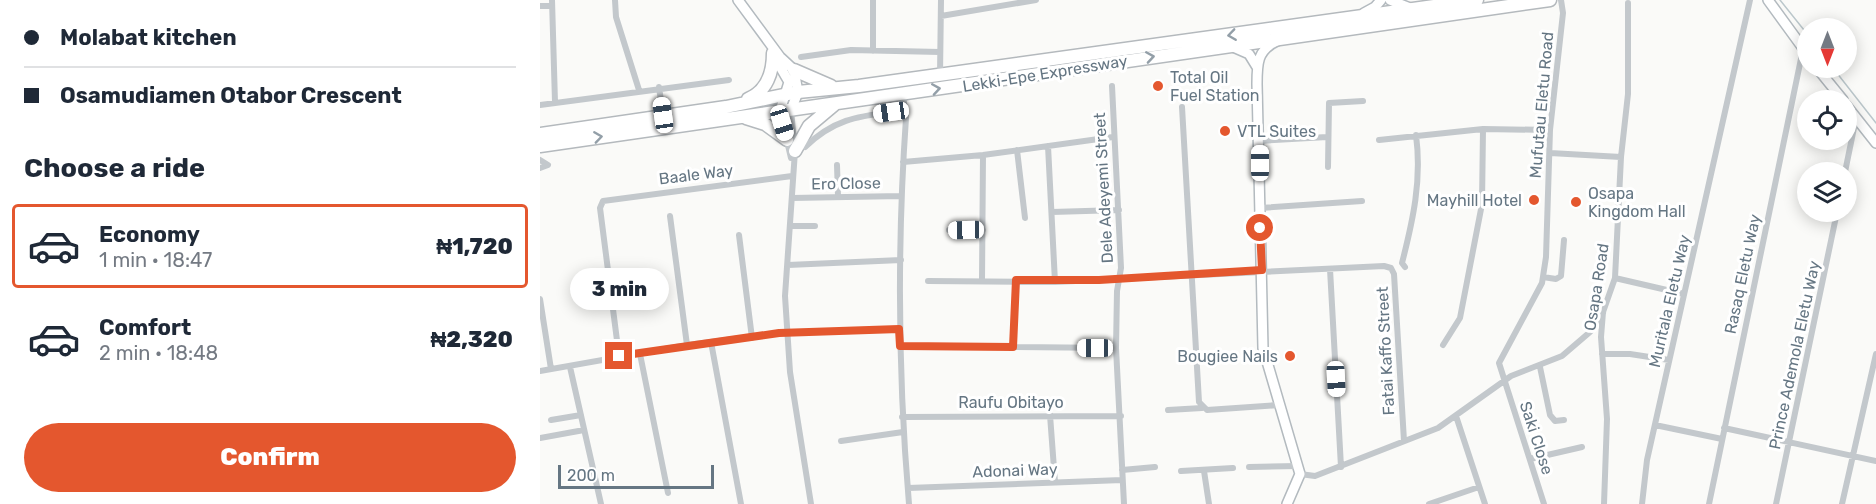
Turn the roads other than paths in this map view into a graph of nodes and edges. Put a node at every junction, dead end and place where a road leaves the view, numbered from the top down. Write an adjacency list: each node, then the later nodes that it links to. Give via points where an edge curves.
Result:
1 (615, 0): 37 (street, via 616,17)
2 (738, 0): 19 (street)
3 (873, 0): 23 (street)
4 (941, 0): 17 (street)
5 (1036, 0): 17 (street)
6 (1381, 0): 18 (street, via 1370,10)
7 (1390, 0): 16 (street, via 1401,6)
8 (1477, 0): 16 (highway, Lekki-Epe Expressway)
9 (1550, 0): 20 (highway, Lekki-Epe Expressway)
10 (1561, 0): 52 (street, Mufutau Eletu Road, via 1563,13)
11 (1750, 0): 103 (street, Muritala Eletu Way)
12 (1768, 0): 21 (street)
13 (1628, 1): 66 (street, Osapa Road, via 1628,94)
14 (552, 3): 15 (street); 42 (street)
15 (540, 6)
16 (1422, 8): 18 (highway, Lekki-Epe Expressway)
17 (941, 16): 24 (street)
18 (1348, 19): 29 (highway, Lekki-Epe Expressway, one-way to 29)
19 (765, 36): 25 (street); 28 (street)
20 (1288, 37): 22 (highway, Lekki-Epe Expressway); 27 (street, via 1265,48)
21 (1797, 41)
22 (1230, 46): 27 (street, via 1249,54); 39 (highway, Lekki-Epe Expressway, one-way to 22)
23 (873, 51): 24 (street); 26 (street, via 844,50)
24 (940, 52): 29 (street)
25 (772, 53): 43 (street, via 789,82); 47 (highway, via 771,71 760,91)
26 (801, 57)
27 (1257, 67): 58 (street)
28 (794, 70): 36 (highway, via 837,88); 43 (street)
29 (940, 75): 33 (highway, Lekki-Epe Expressway)
30 (1799, 78): 138 (street, Rasaq Eletu Way)
31 (1825, 78): 38 (street)
32 (729, 80): 35 (street)
33 (892, 82): 36 (highway, Lekki-Epe Expressway); 43 (highway)
34 (1112, 86): 54 (street, Dele Adeyemi Street)
35 (659, 87): 37 (street); 48 (street)
36 (859, 87): 43 (highway, Lekki-Epe Expressway)
37 (639, 90): 42 (street)
38 (1835, 90)
39 (903, 94): 40 (highway, Lekki-Epe Expressway); 46 (street)
40 (841, 101): 43 (highway, Lekki-Epe Expressway); 62 (highway, via 809,126)
41 (1363, 101): 55 (street, via 1329,103)
42 (555, 102): 44 (street)
43 (789, 102): 47 (highway, Lekki-Epe Expressway); 47 (highway, Lekki-Epe Expressway); 50 (highway); 56 (street); 62 (street)
44 (540, 105)
45 (1182, 107): 95 (street)
46 (904, 110): 62 (street, via 844,119); 68 (street)
47 (728, 112): 48 (highway, Lekki-Epe Expressway); 50 (highway, Lekki-Epe Expressway); 56 (highway, via 755,120)
48 (663, 115): 59 (highway, Lekki-Epe Expressway)
49 (1857, 119): 60 (street)
50 (659, 129): 59 (highway, Lekki-Epe Expressway, one-way to 50)
51 (1483, 129): 52 (street); 53 (street); 113 (street, via 1480,215 1460,318)
52 (1550, 130): 64 (street, Mufutau Eletu Road)
53 (1416, 135): 57 (street); 92 (street, via 1416,211 1402,263)
54 (1113, 137): 61 (street); 79 (street, Dele Adeyemi Street)
55 (1327, 137): 58 (street); 71 (street)
56 (787, 140): 69 (street)
57 (1379, 140)
58 (1260, 141): 78 (street)
59 (541, 142): 67 (street)
60 (1876, 143)
61 (1048, 146): 63 (street); 80 (street)
62 (800, 149): 69 (street)
63 (1017, 150): 65 (street); 82 (street)
64 (1550, 153): 66 (street); 96 (street, Mufutau Eletu Road)
65 (983, 155): 68 (street); 87 (street)
66 (1621, 157): 97 (street, Osapa Road)
67 (543, 161): 72 (street, via 548,166)
68 (903, 162): 75 (street)
69 (793, 164): 73 (street)
70 (837, 165): 74 (street)
71 (1328, 167)
72 (540, 168)
73 (792, 176): 76 (street); 120 (street, Baale Way, via 603,201 600,208)
74 (838, 196): 75 (street, Ero Close); 76 (street, Ero Close)
75 (901, 196): 90 (street)
76 (792, 198): 84 (street)
77 (1362, 201): 78 (street)
78 (1260, 208): 94 (street)
79 (1119, 210): 80 (street); 98 (street, Dele Adeyemi Street)
80 (1052, 212): 102 (street)
81 (670, 216): 112 (street)
82 (1024, 218)
83 (1836, 222): 145 (street, Prince Ademola Eletu Way)
84 (790, 226): 85 (street); 91 (street)
85 (815, 226)
86 (949, 230): 87 (street)
87 (983, 230): 101 (street)
88 (739, 235): 110 (street)
89 (1564, 240): 96 (street, via 1561,276)
90 (901, 260): 91 (street); 106 (street)
91 (788, 265): 107 (street)
92 (1405, 267)
93 (1330, 269): 94 (street); 144 (street, Fatai Kaffo Street, via 1384,266 1394,274); 152 (street)
94 (1262, 270): 95 (street); 128 (street, via 1263,348)
95 (1191, 274): 98 (street); 127 (street)
96 (1543, 277): 126 (street, Mufutau Eletu Road, via 1540,290 1499,363)
97 (1615, 278): 103 (street); 105 (street, Osapa Road)
98 (1120, 279): 102 (street); 116 (street, Dele Adeyemi Street)
99 (1016, 280): 101 (street); 102 (street); 115 (street)
100 (928, 281): 101 (street)
101 (982, 281)
102 (1055, 282)
103 (1684, 294): 121 (street, Muritala Eletu Way)
104 (540, 299): 124 (street)
105 (1603, 312): 108 (street); 109 (street, Osapa Road)
106 (899, 329): 107 (street); 114 (street)
107 (787, 332): 110 (street); 165 (street)
108 (1590, 332): 109 (street); 123 (street, via 1563,356)
109 (1601, 336): 118 (street, Osapa Road)
110 (752, 338): 111 (street)
111 (711, 342): 112 (street); 164 (street)
112 (687, 345): 117 (street)
113 (1443, 345)
114 (900, 346): 115 (street); 134 (street)
115 (1013, 347): 116 (street)
116 (1116, 348): 132 (street, Dele Adeyemi Street)
117 (640, 354): 120 (street); 162 (street)
118 (1602, 354): 121 (street); 173 (street, Osapa Road, via 1606,418)
119 (1876, 354): 147 (street)
120 (619, 356): 122 (street)
121 (1669, 360): 137 (street, Muritala Eletu Way)
122 (570, 367): 124 (street); 130 (street)
123 (1540, 367): 126 (street); 136 (street, via 1550,415 1555,421)
124 (551, 369): 125 (street)
125 (540, 371)
126 (1505, 380): 133 (street); 148 (street, Saki Close)
127 (1201, 405): 128 (street); 129 (street)
128 (1279, 405): 155 (street)
129 (1168, 410)
130 (581, 415): 135 (street); 139 (street)
131 (1050, 415): 132 (street, Raufu Obitayo); 134 (street, Raufu Obitayo); 159 (street)
132 (1120, 416): 154 (street, Dele Adeyemi Street)
133 (1456, 416): 144 (street, via 1438,428); 160 (street)
134 (902, 417): 140 (street)
135 (551, 420)
136 (1563, 420)
137 (1655, 425): 142 (street); 174 (street, Muritala Eletu Way)
138 (1724, 428): 142 (street, Rasaq Eletu Way); 145 (street)
139 (584, 430): 141 (street); 163 (street)
140 (903, 432): 143 (street); 161 (street)
141 (540, 438)
142 (1722, 439): 175 (street, Rasaq Eletu Way)
143 (841, 441)
144 (1404, 441): 152 (street)
145 (1789, 441): 147 (street); 176 (street, Prince Ademola Eletu Way)
146 (1582, 447): 148 (street)
147 (1854, 456): 149 (street); 177 (street)
148 (1530, 459): 172 (street, Saki Close)
149 (1876, 461)
150 (1155, 467): 154 (street)
151 (1249, 467): 155 (street)
152 (1341, 467): 155 (street, via 1311,477)
153 (1233, 468): 157 (street)
154 (1122, 470): 158 (street, Dele Adeyemi Street)
155 (1299, 470): 169 (street)
156 (1182, 471): 157 (street)
157 (1204, 471): 168 (street)
158 (1122, 480): 159 (street, Adonai Way); 167 (street, Dele Adeyemi Street)
159 (1055, 482): 161 (street, Adonai Way)
160 (1479, 487): 170 (street); 171 (street)
161 (908, 488): 166 (street)
162 (668, 493)
163 (601, 504)
164 (741, 504)
165 (811, 504)
166 (909, 504)
167 (1124, 504)
168 (1209, 504)
169 (1287, 504)
170 (1429, 504)
171 (1485, 504)
172 (1544, 504)
173 (1604, 504)
174 (1642, 504)
175 (1709, 504)
176 (1776, 504)
177 (1842, 504)

